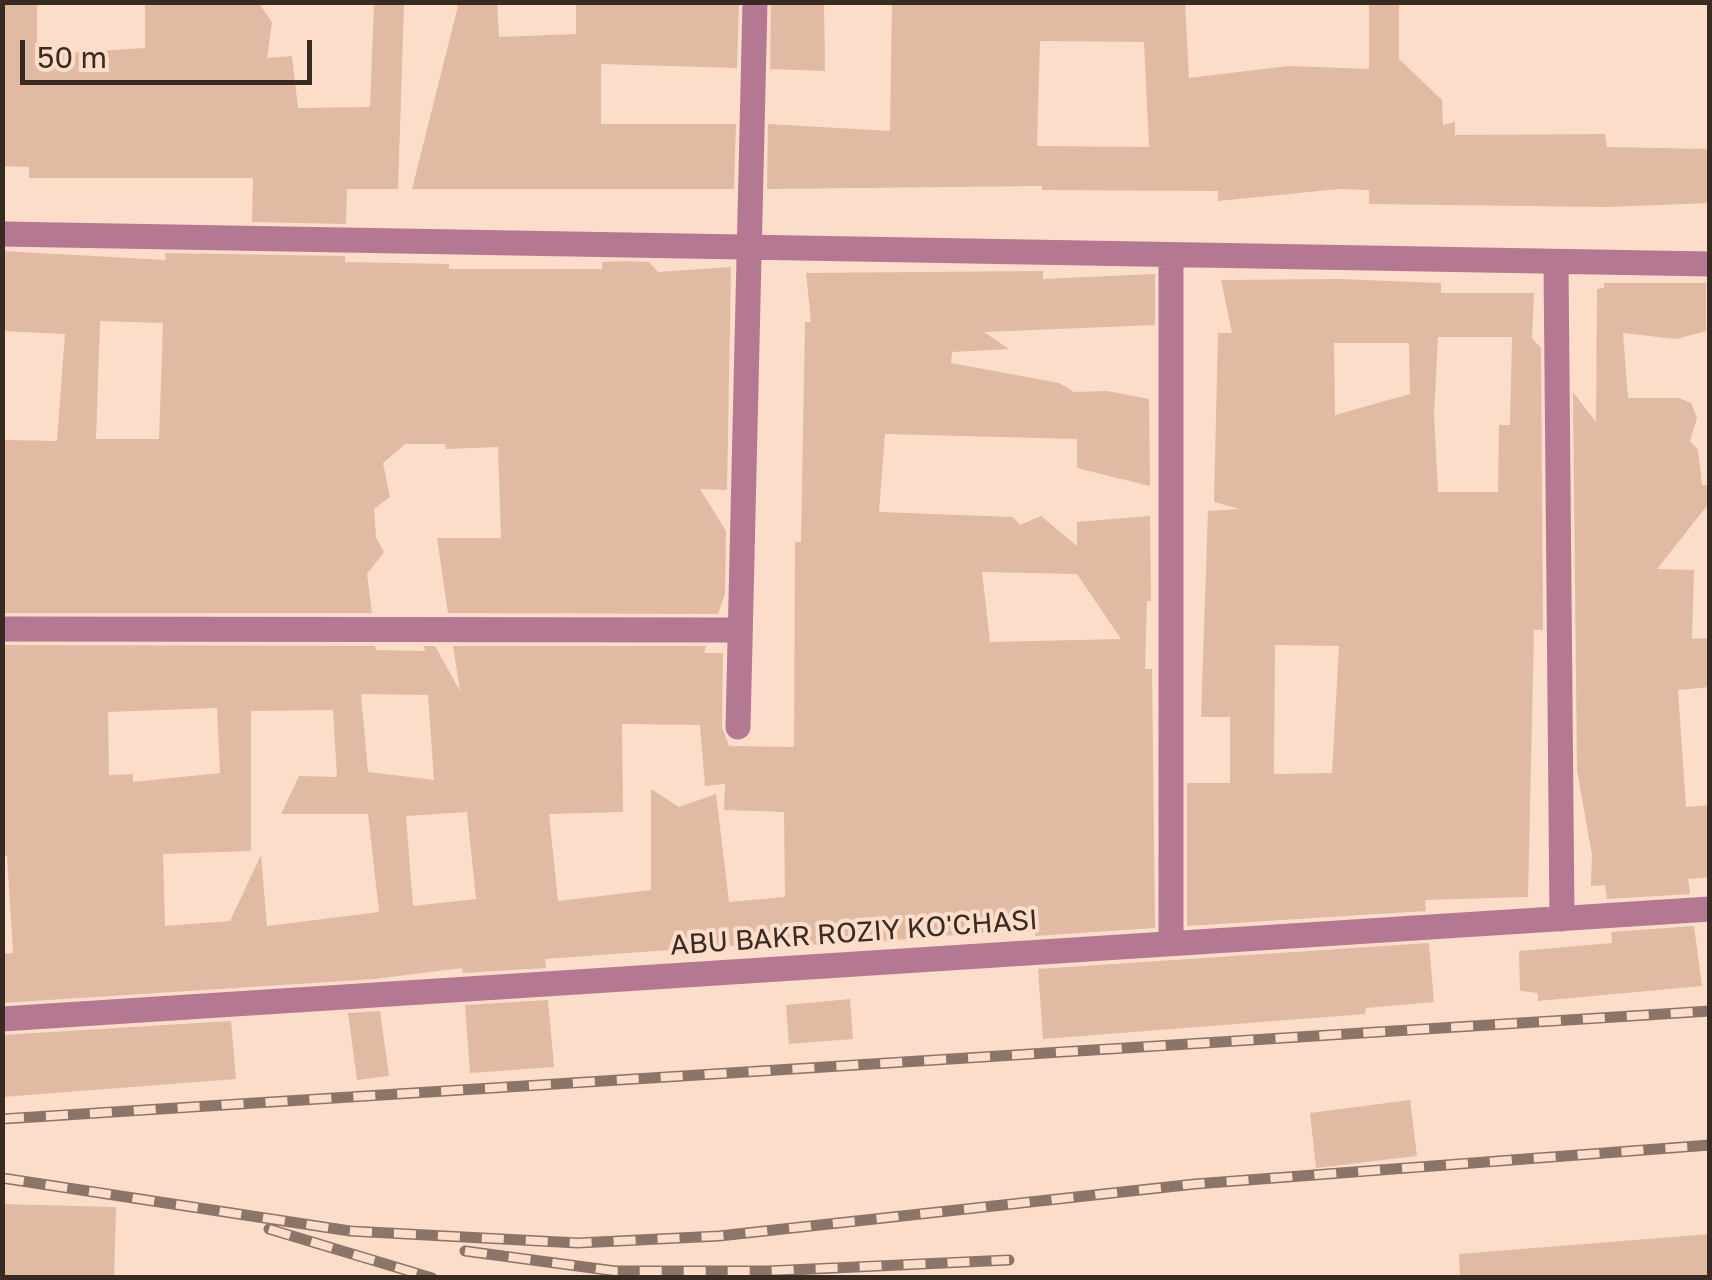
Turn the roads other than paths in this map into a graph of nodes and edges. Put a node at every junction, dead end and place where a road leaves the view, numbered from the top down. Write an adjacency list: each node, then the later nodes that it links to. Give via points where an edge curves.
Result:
1 (755, 2): 3 (street)
2 (2, 234): 3 (street)
3 (752, 248): 4 (street); 8 (street)
4 (1171, 256): 5 (street); 12 (street)
5 (1556, 264): 6 (street); 11 (street)
6 (1710, 264)
7 (2, 628): 8 (street)
8 (740, 630): 9 (street)
9 (738, 727)
10 (1710, 909): 11 (street, ABU BAKR ROZIY KO'CHASI)
11 (1562, 919): 12 (street, ABU BAKR ROZIY KO'CHASI)
12 (1171, 942): 13 (street, ABU BAKR ROZIY KO'CHASI)
13 (2, 1019)

